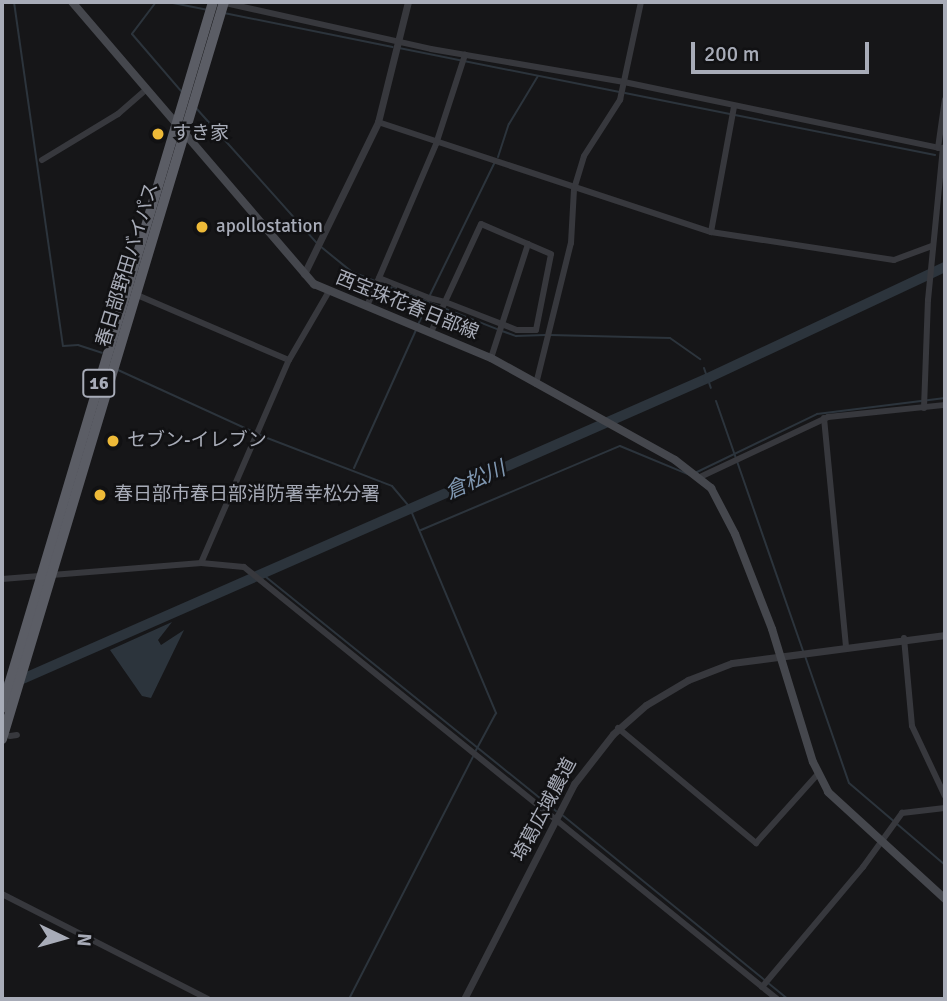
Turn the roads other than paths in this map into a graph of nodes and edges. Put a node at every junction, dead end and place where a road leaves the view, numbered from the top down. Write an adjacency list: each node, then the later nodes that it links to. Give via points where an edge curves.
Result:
1 (72, 2): 8 (main road, 西宝珠花春日部線)
2 (213, 2): 13 (highway, 春日部野田バイパス / 16)
3 (223, 2): 6 (street); 14 (highway, 春日部野田バイパス / 16)
4 (408, 2): 6 (street)
5 (641, 2): 9 (street)
6 (400, 41): 7 (street); 12 (street)
7 (465, 55): 9 (street); 15 (street)
8 (147, 89): 13 (main road, 西宝珠花春日部線); 17 (street, via 118,114)
9 (623, 89): 11 (street); 18 (street, via 584,156)
10 (945, 99): 16 (street)
11 (733, 112): 16 (street); 19 (street)
12 (378, 122): 15 (street); 22 (street)
13 (178, 123): 14 (main road, 西宝珠花春日部線); 38 (highway, 春日部野田バイパス / 16)
14 (186, 132): 22 (main road, 西宝珠花春日部線); 25 (highway, 春日部野田バイパス / 16)
15 (436, 144): 18 (street); 23 (street)
16 (942, 148): 21 (street)
17 (42, 160)
18 (574, 189): 19 (street); 32 (street, via 571,243)
19 (711, 232): 21 (street, via 894,260)
20 (528, 244): 26 (street, via 481,224); 28 (street); 28 (street, via 551,254 536,330)
21 (932, 246): 33 (street)
22 (304, 274): 24 (main road, 西宝珠花春日部線)
23 (379, 278): 26 (street); 27 (street)
24 (328, 293): 27 (main road, 西宝珠花春日部線); 31 (street)
25 (137, 295): 31 (street); 38 (highway, 春日部野田バイパス / 16)
26 (445, 302): 28 (street); 29 (street)
27 (367, 306): 29 (main road, 西宝珠花春日部線)
28 (504, 325): 30 (street)
29 (432, 332): 30 (main road, 西宝珠花春日部線)
30 (491, 358): 32 (main road, 西宝珠花春日部線)
31 (289, 360): 37 (street)
32 (536, 384): 36 (main road, 西宝珠花春日部線)
33 (924, 403): 34 (street); 35 (street)
34 (945, 405)
35 (824, 418): 36 (street); 42 (street)
36 (700, 477): 43 (main road, via 722,503)
37 (201, 563): 38 (street); 50 (street, via 244,567)
38 (47, 575): 39 (street); 44 (highway, 春日部野田バイパス / 16, via 15,663); 44 (highway, 春日部野田バイパス / 16, via 27,658)
39 (2, 579)
40 (945, 635): 41 (street, 埼葛広域農道)
41 (904, 638): 42 (street, 埼葛広域農道); 48 (street, via 912,726)
42 (846, 646): 43 (street, 埼葛広域農道)
43 (780, 654): 45 (street, 埼葛広域農道, via 697,676 667,690); 47 (main road)
44 (6, 704): 46 (highway, 春日部野田バイパス / 16)
45 (618, 728): 47 (street, via 755,844); 50 (street, 埼葛広域農道, via 591,758)
46 (9, 736)
47 (818, 774): 51 (main road, via 839,806)
48 (945, 796)
49 (945, 808): 51 (street, via 902,813)
50 (555, 820): 54 (street); 56 (street, 埼葛広域農道)
51 (880, 843): 53 (main road); 54 (street)
52 (2, 894): 55 (street)
53 (945, 899)
54 (762, 987): 57 (street)
55 (208, 999)
56 (464, 999)
57 (776, 999)

